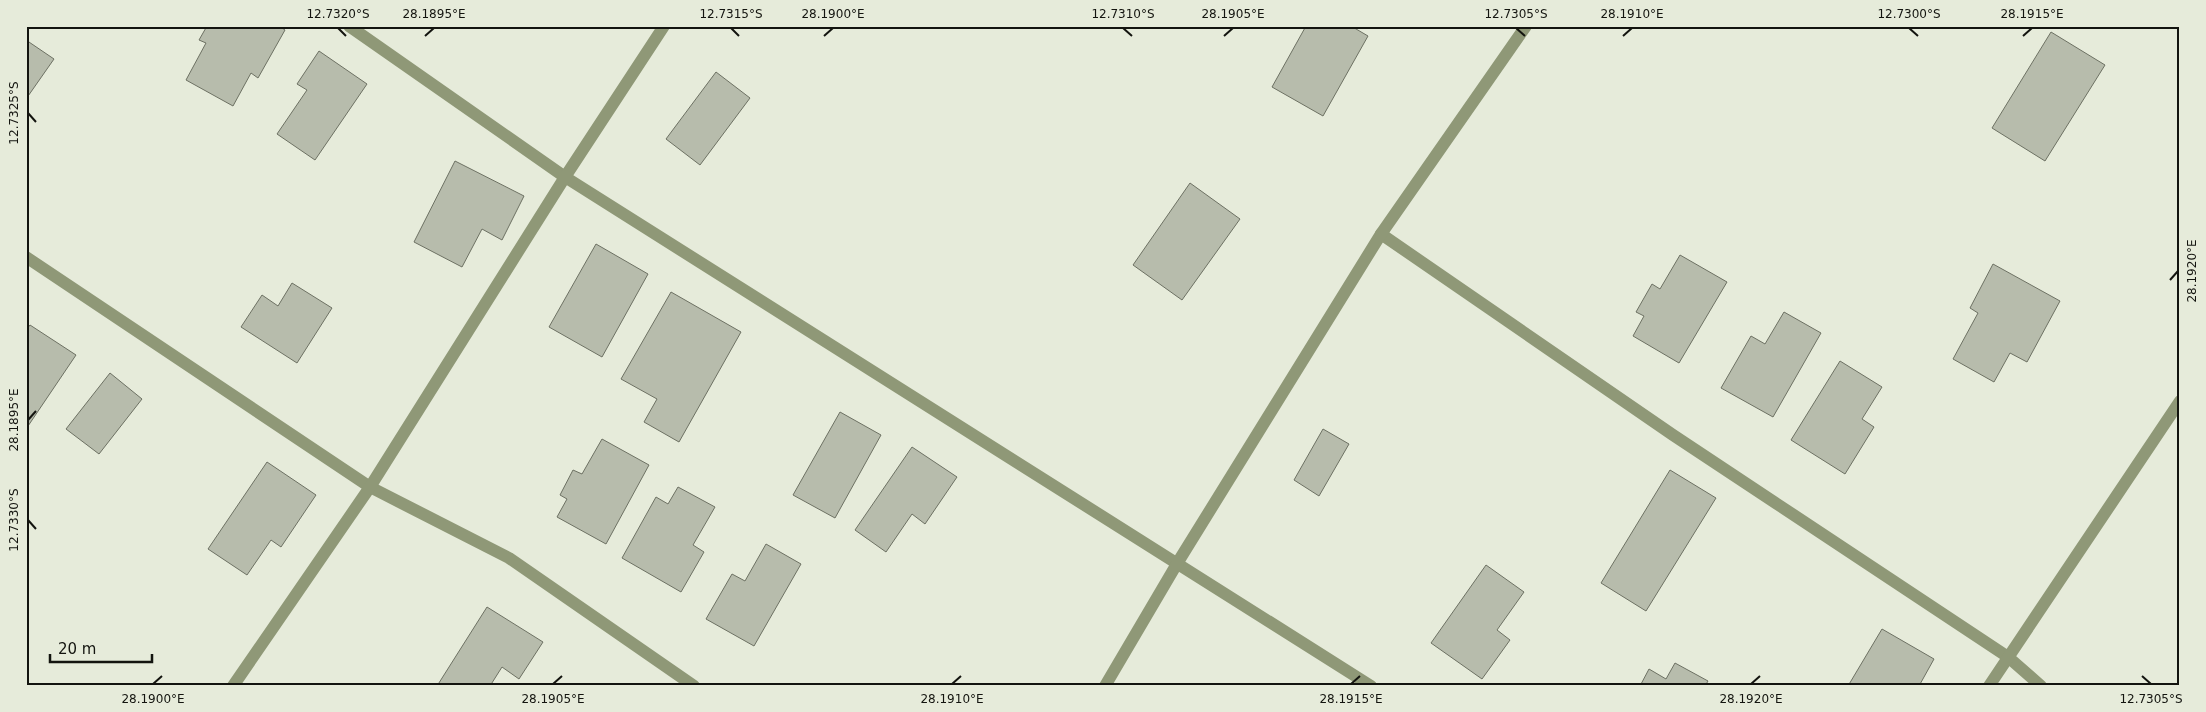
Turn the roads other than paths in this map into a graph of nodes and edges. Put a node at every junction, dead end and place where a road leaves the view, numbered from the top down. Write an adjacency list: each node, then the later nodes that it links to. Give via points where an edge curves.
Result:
1 (349, 26): 4 (street)
2 (664, 26): 4 (street)
3 (1526, 26): 5 (street)
4 (565, 177): 8 (street); 9 (street)
5 (1380, 234): 9 (street); 10 (street, via 1673,436)
6 (26, 257): 8 (street)
7 (2180, 401): 10 (street)
8 (370, 487): 11 (street); 12 (street, via 509,558)
9 (1178, 562): 13 (street); 14 (street)
10 (2008, 657): 15 (street); 16 (street)
11 (233, 686)
12 (694, 686)
13 (1105, 686)
14 (1371, 686)
15 (1989, 686)
16 (2041, 686)

